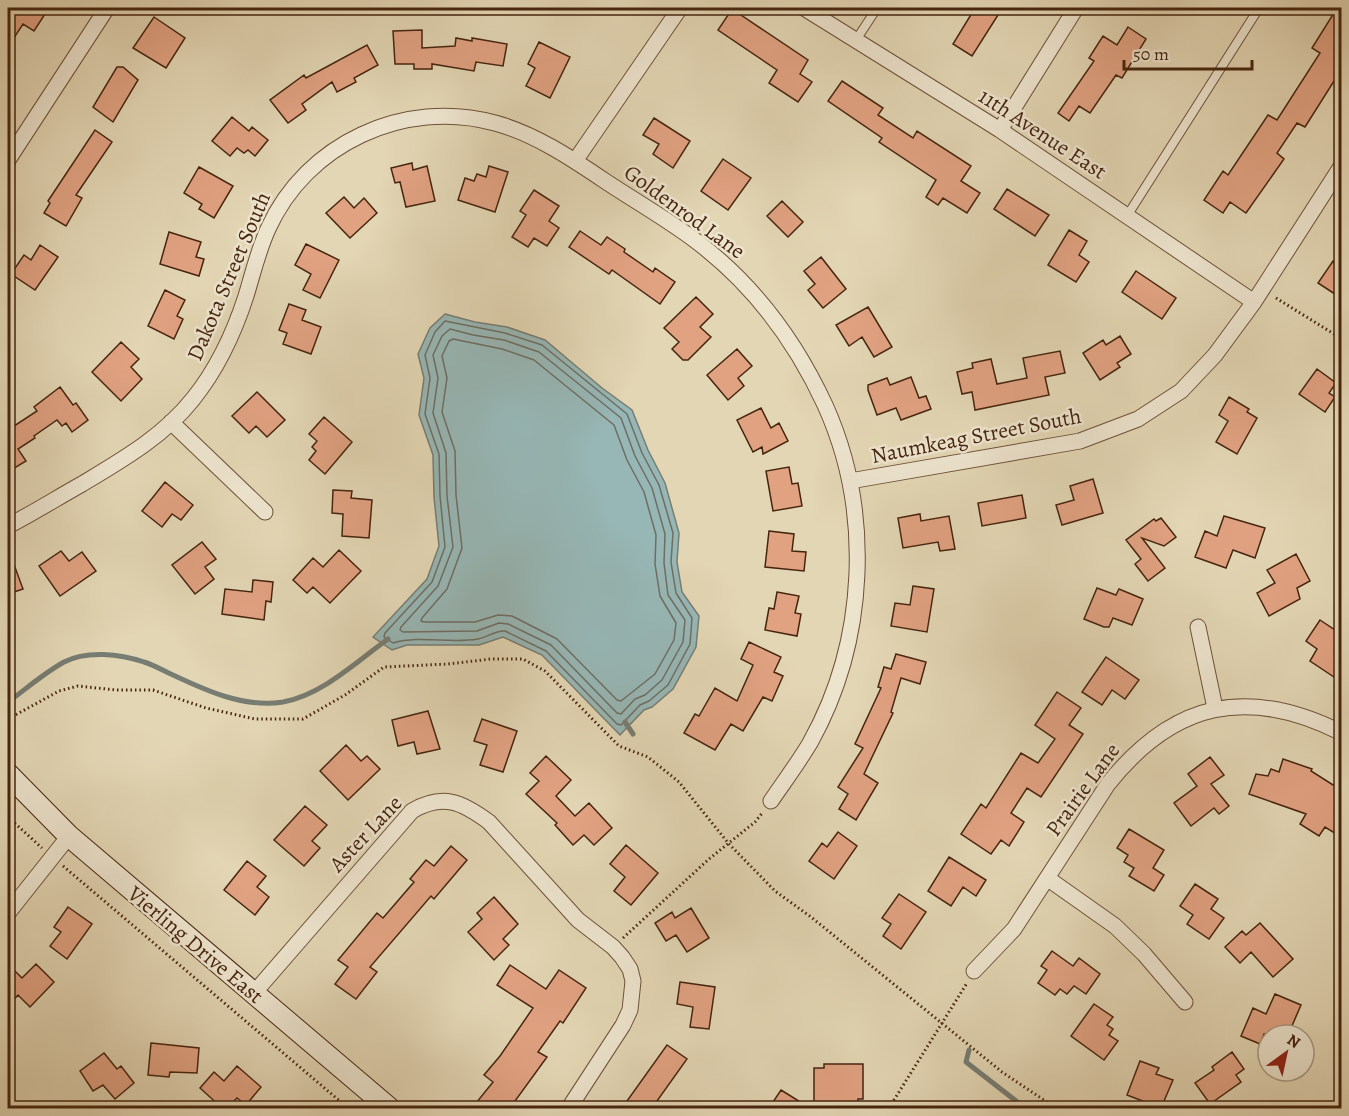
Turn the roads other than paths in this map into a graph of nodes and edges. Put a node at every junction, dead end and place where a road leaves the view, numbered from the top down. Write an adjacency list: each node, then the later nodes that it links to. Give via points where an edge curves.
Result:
1 (107, 8): 9 (street)
2 (680, 8): 10 (street)
3 (804, 8): 7 (street, 11th Avenue East)
4 (877, 8): 7 (lane)
5 (1076, 8): 8 (street)
6 (1259, 8): 12 (lane)
7 (856, 40): 8 (street, 11th Avenue East)
8 (1000, 130): 12 (street, 11th Avenue East)
9 (8, 160)
10 (575, 161): 14 (street, Dakota Street South, via 533,137 495,123 436,116 382,126 329,152 292,187 279,206 224,352 191,402); 15 (street, Goldenrod Lane, via 695,241 766,308 812,378 831,418)
11 (1341, 165): 13 (street, Naumkeag Street South)
12 (1127, 216): 13 (street, 11th Avenue East)
13 (1258, 295): 15 (street, Naumkeag Street South, via 1215,355 1181,391 1138,419 1080,441)
14 (171, 422): 16 (street); 17 (street, Dakota Street South, via 122,460)
15 (850, 481): 22 (street, Goldenrod Lane, via 858,554 856,591 843,661 810,742)
16 (265, 512)
17 (8, 526)
18 (1198, 627): 19 (street)
19 (1215, 708): 20 (street, Prairie Lane, via 1248,705 1282,710); 24 (street, Prairie Lane, via 1175,724 1123,765)
20 (1341, 734)
21 (8, 774): 23 (street, Vierling Drive East)
22 (771, 801)
23 (69, 836): 25 (street); 27 (street, Vierling Drive East)
24 (1047, 878): 26 (street, Prairie Lane, via 1014,929); 28 (street, via 1115,926)
25 (8, 912)
26 (974, 971)
27 (254, 993): 29 (street, Vierling Drive East); 30 (street, Aster Lane, via 412,811 426,802 440,800 464,805 489,822 578,920 613,947 630,969 630,1010)
28 (1185, 1002)
29 (389, 1108)
30 (569, 1108)

